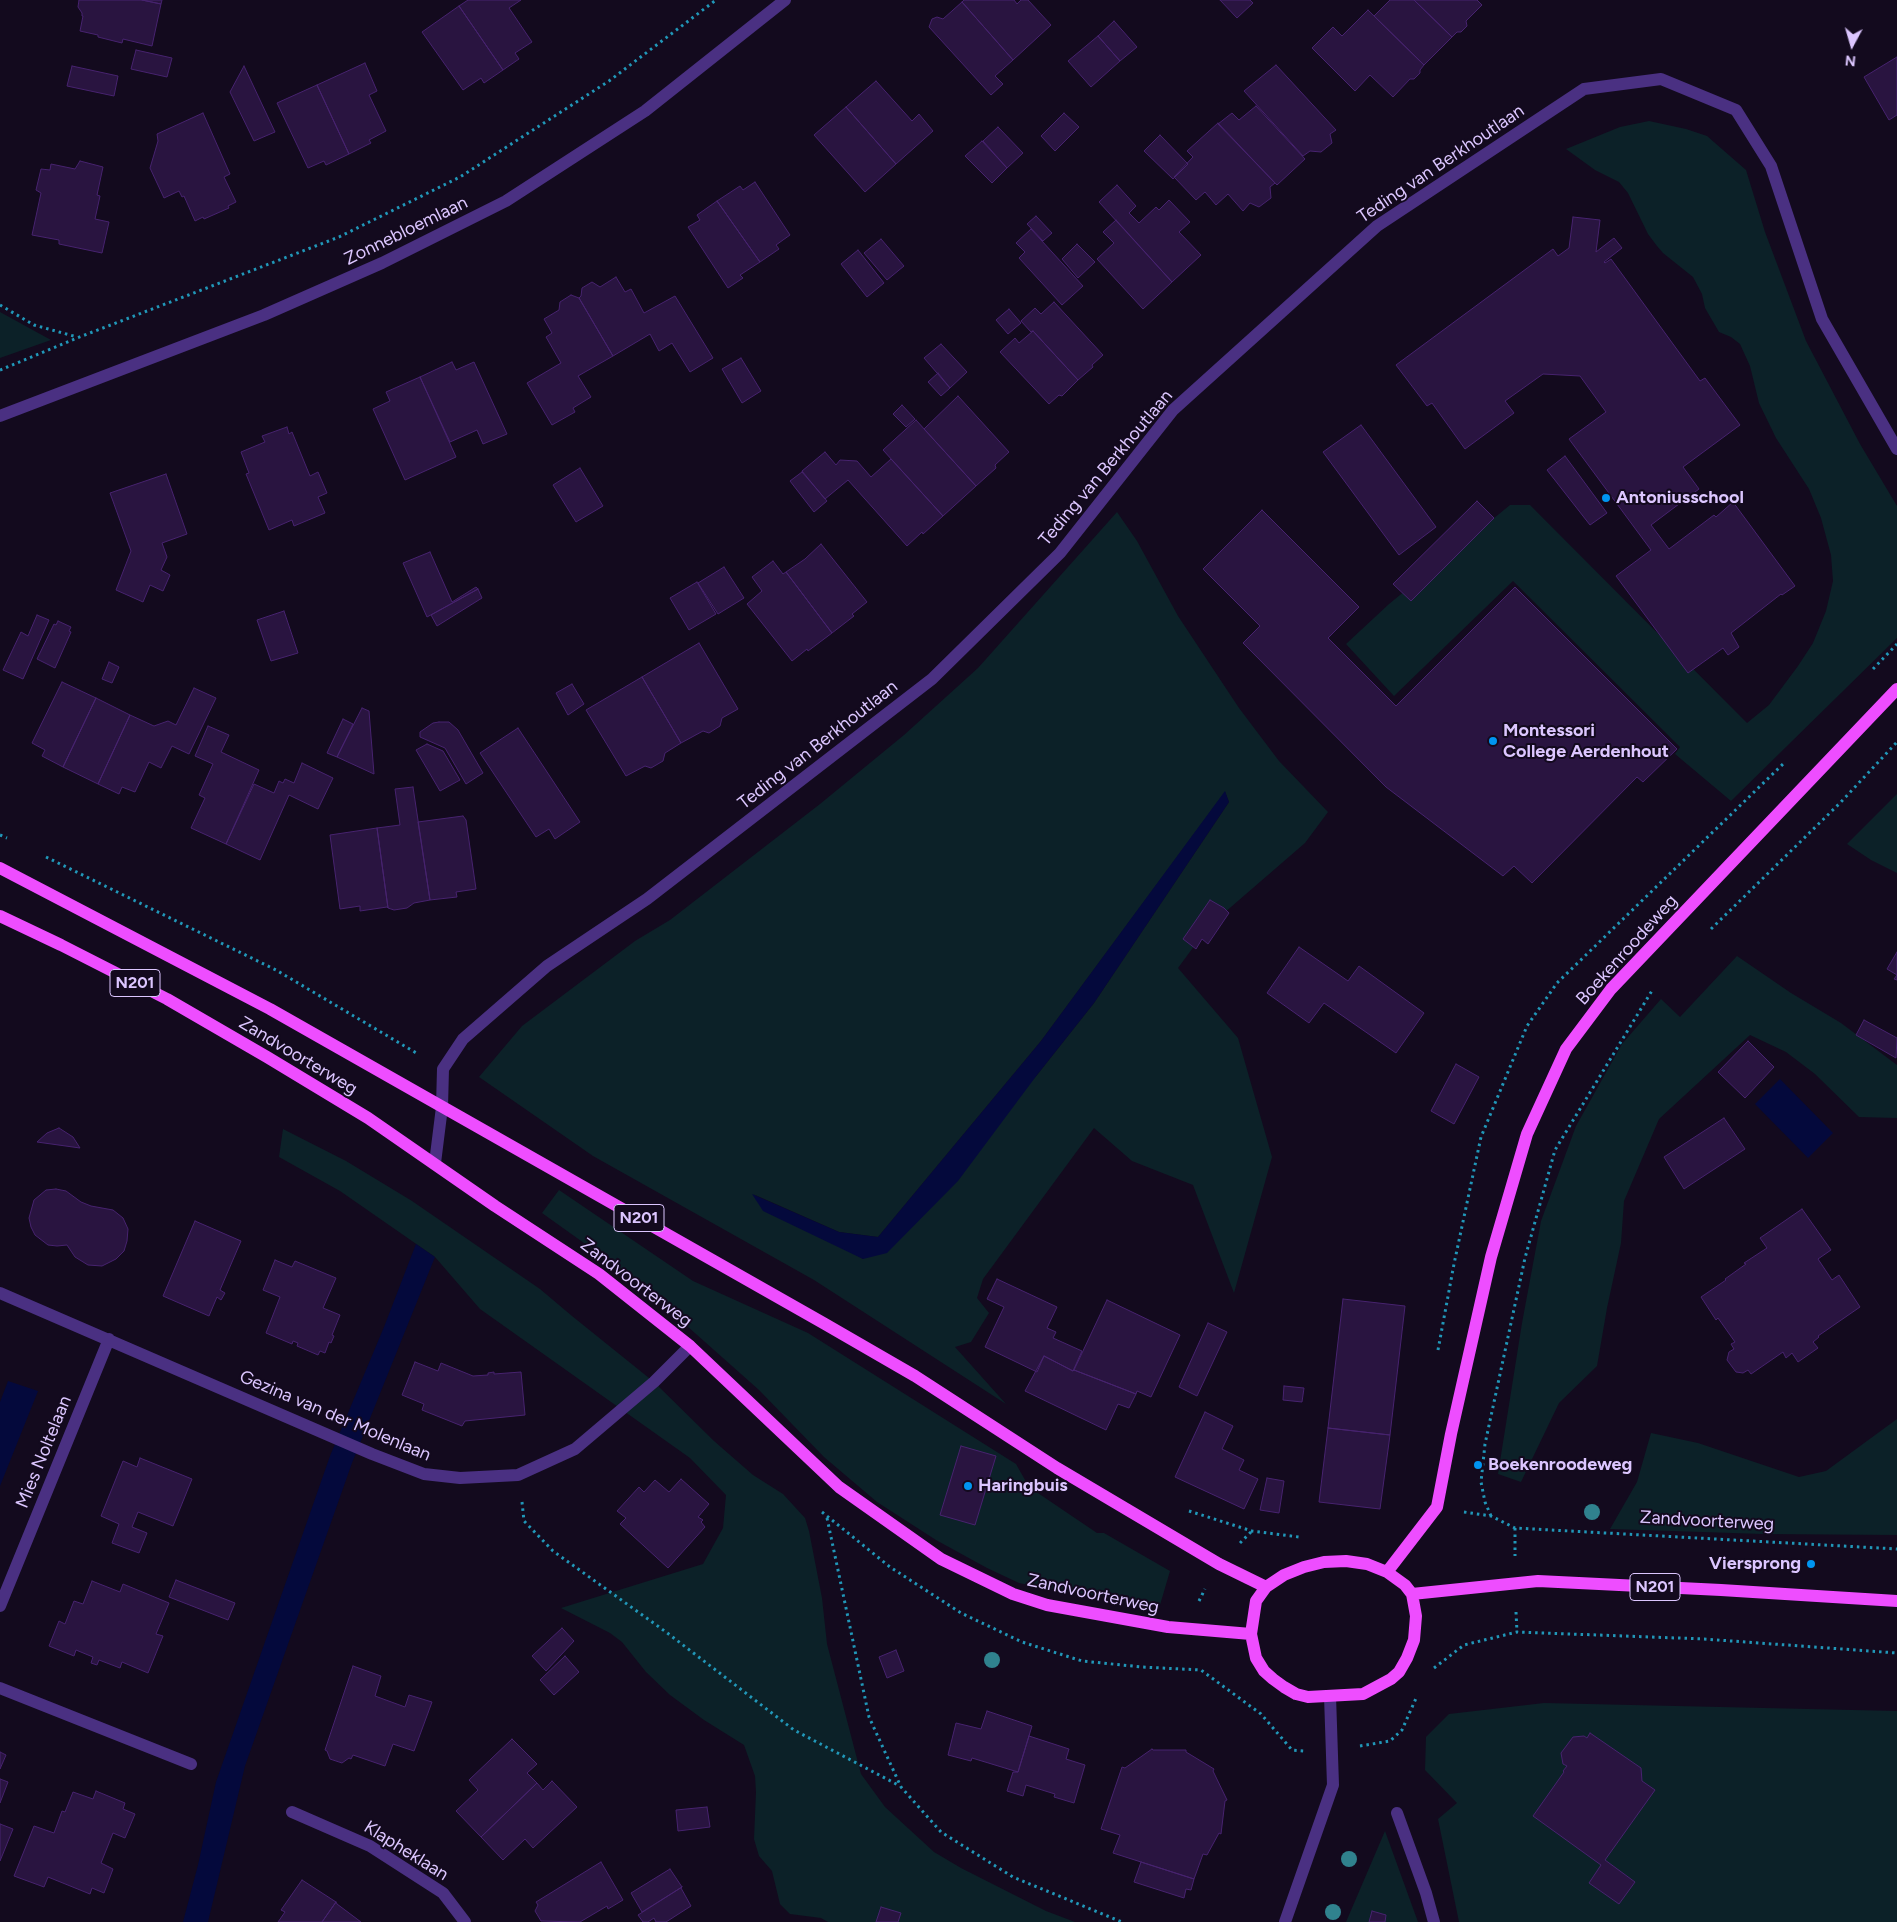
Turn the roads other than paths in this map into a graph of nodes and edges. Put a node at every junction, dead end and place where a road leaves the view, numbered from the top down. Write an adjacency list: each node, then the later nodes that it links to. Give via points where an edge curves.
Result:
1 (785, 0): 2 (street, Zonnebloemlaan, via 645,112 506,201 382,263 264,315)
2 (0, 416)
3 (1897, 449): 7 (street, Teding van Berkhoutlaan, via 1822,319 1771,166 1736,110 1661,79 1584,89 1377,226 1174,410 1060,553 932,679 647,899 547,966 462,1039 443,1069)
4 (1897, 689): 12 (main road, Boekenroodeweg, via 1611,989 1566,1049 1527,1134 1491,1257 1437,1507)
5 (0, 868): 7 (main road, Zandvoorterweg / N201, via 270,1009)
6 (0, 916): 8 (main road, Zandvoorterweg / N201, via 167,999 267,1056)
7 (442, 1107): 8 (street); 13 (main road, Zandvoorterweg / N201, via 907,1371 1057,1468 1219,1564)
8 (435, 1163): 11 (main road, Zandvoorterweg / N201, via 599,1274)
9 (0, 1293): 10 (street, Gezina van der Molenlaan)
10 (109, 1339): 11 (street, Gezina van der Molenlaan, via 372,1454 424,1474 460,1478 518,1474 575,1449 654,1382); 16 (street, Mies Noltelaan)
11 (690, 1346): 17 (main road, Zandvoorterweg / N201, via 839,1487 941,1559 1013,1594 1047,1605 1168,1627)
12 (1387, 1572): 13 (main road, via 1367,1564 1324,1562 1284,1575); 14 (main road)
13 (1266, 1587): 17 (main road, via 1256,1601)
14 (1412, 1594): 15 (main road, N201, via 1538,1581); 19 (main road, via 1416,1616 1414,1640 1399,1672 1383,1685 1363,1694)
15 (1897, 1601)
16 (0, 1606)
17 (1251, 1634): 19 (main road, via 1256,1658 1264,1671 1284,1688 1308,1697)
18 (0, 1688): 20 (street)
19 (1330, 1696): 24 (street, via 1333,1785)
20 (190, 1764)
21 (292, 1812): 23 (street, Klapheklaan, via 370,1846 443,1893)
22 (1397, 1813): 25 (street)
23 (465, 1922)
24 (1285, 1922)
25 (1434, 1922)

